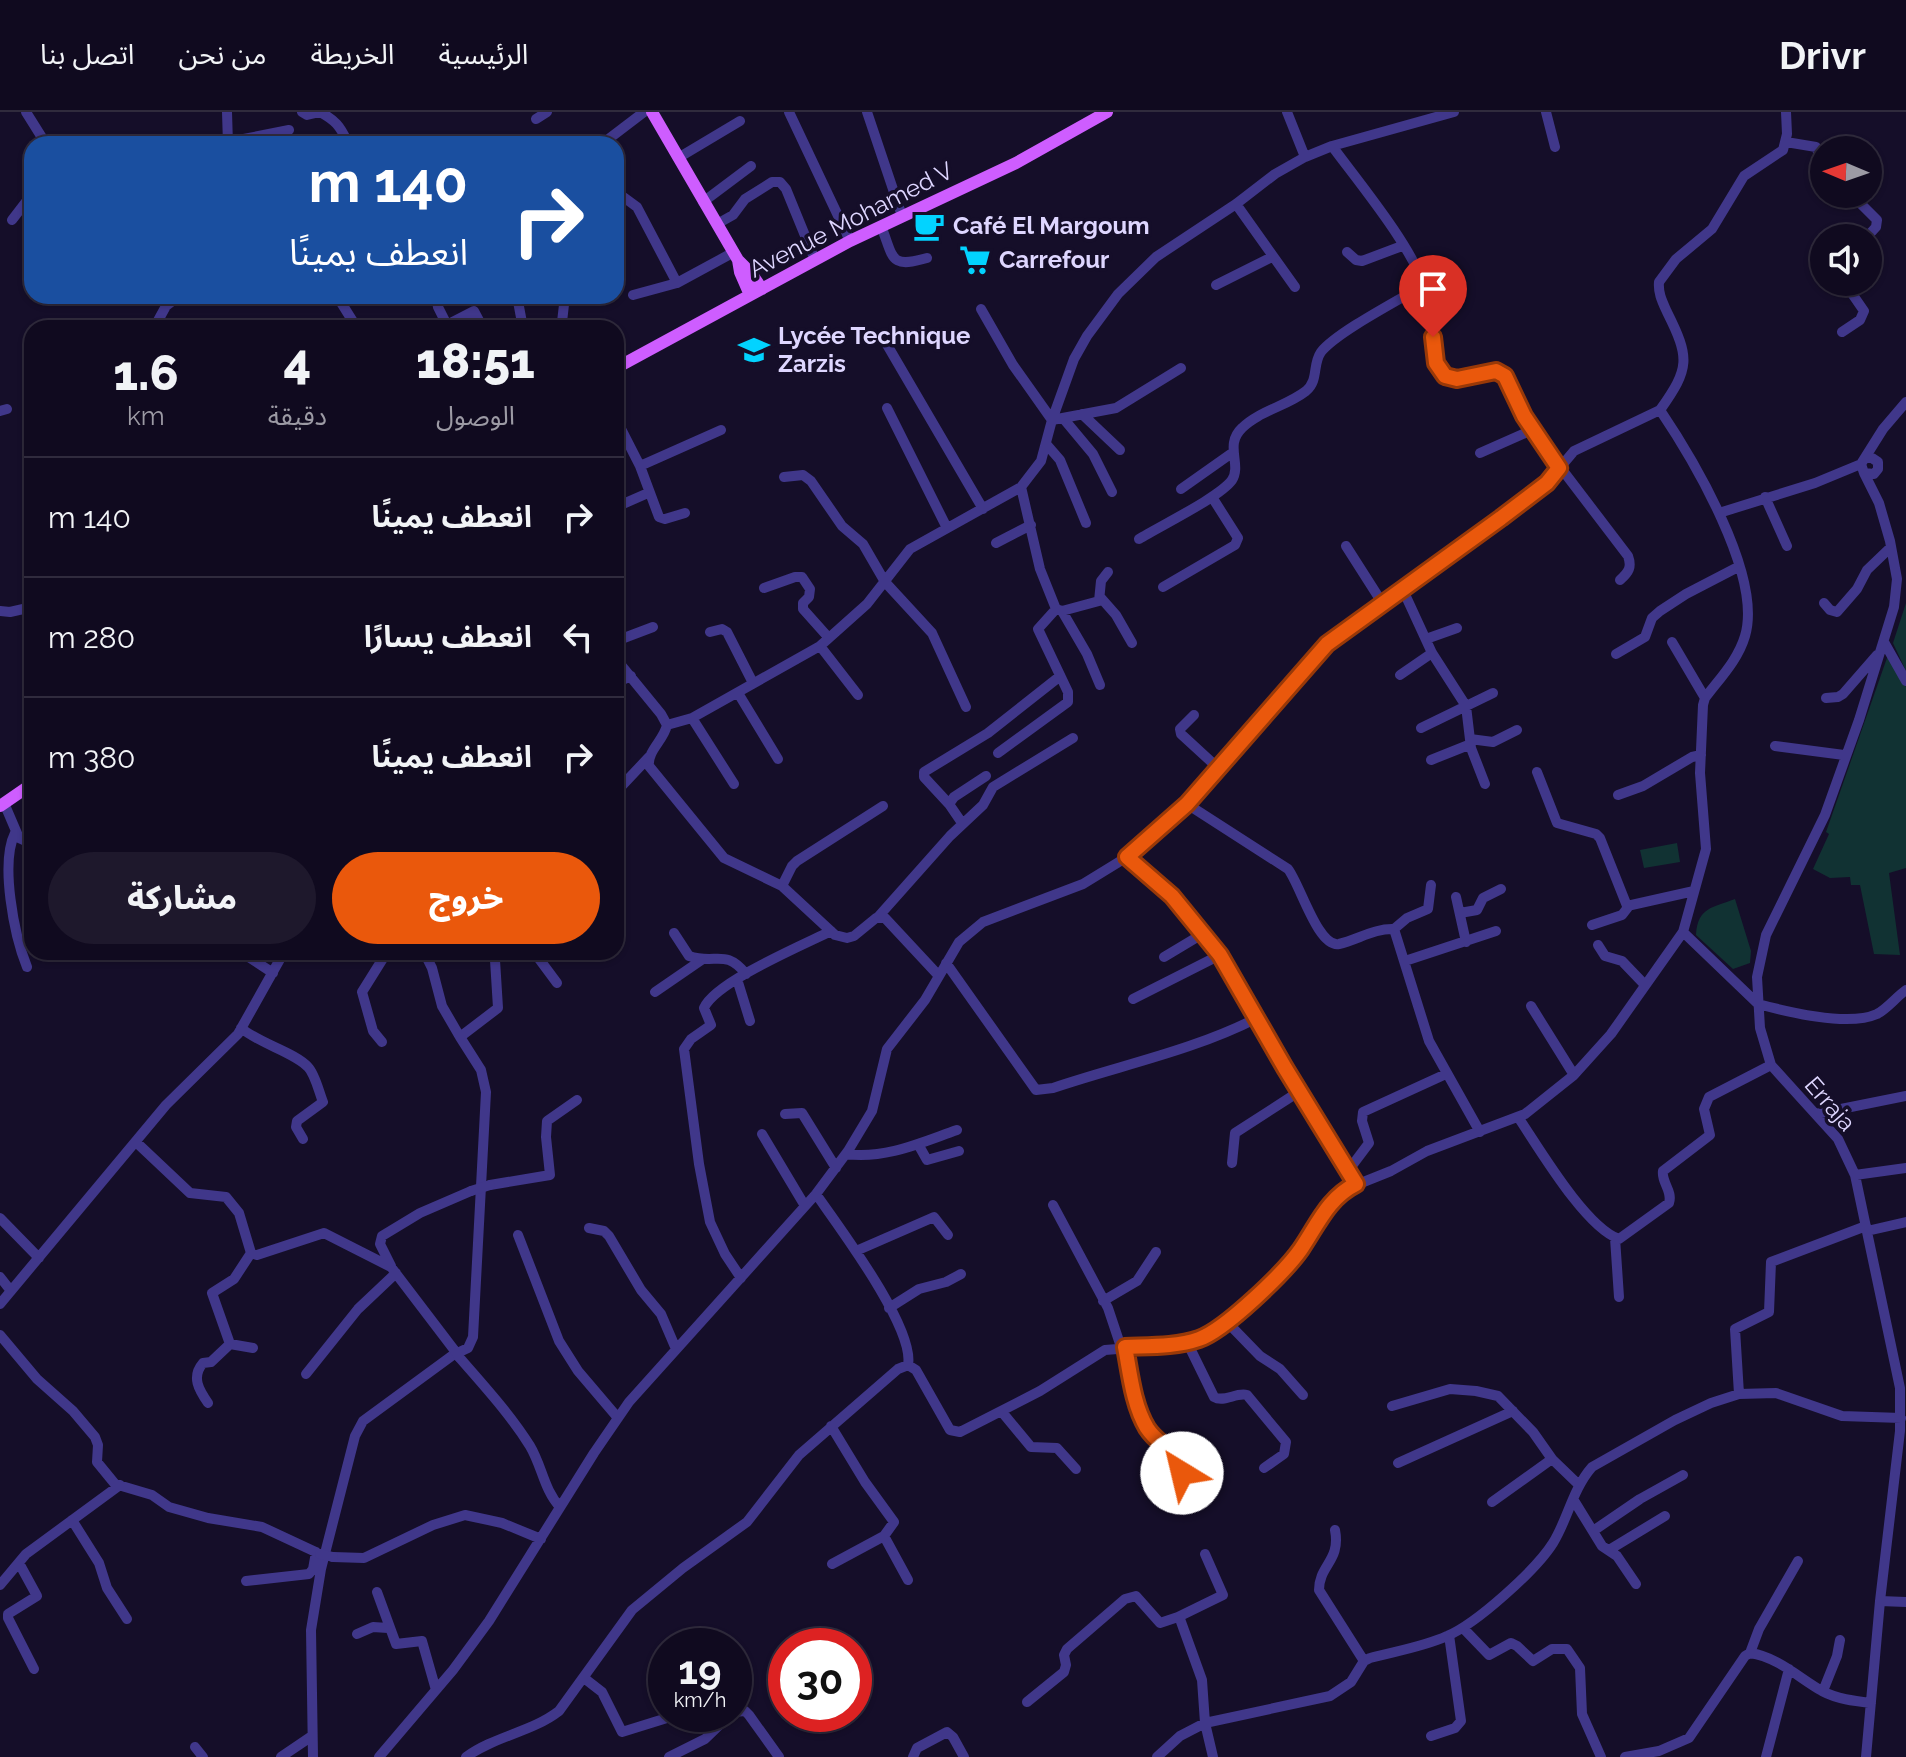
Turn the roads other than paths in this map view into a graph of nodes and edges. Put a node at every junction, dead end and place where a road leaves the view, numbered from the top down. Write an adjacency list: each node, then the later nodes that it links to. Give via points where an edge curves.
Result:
1 (26, 112): 18 (street)
2 (227, 112): 19 (street)
3 (302, 112): 21 (street, via 320,112 339,124)
4 (547, 112): 15 (street)
5 (644, 112): 22 (street)
6 (652, 112): 28 (main road)
7 (789, 112): 40 (street)
8 (867, 112): 35 (street)
9 (1107, 112): 14 (main road, Avenue Mohamed V)
10 (1287, 112): 27 (street)
11 (1454, 112): 24 (street)
12 (1546, 112): 26 (street)
13 (1786, 112): 23 (street)
14 (1089, 117): 35 (main road, Avenue Mohamed V, via 1016,163)
15 (536, 119)
16 (740, 121): 28 (street)
17 (289, 130): 20 (street)
18 (41, 136)
19 (228, 136)
20 (261, 136)
21 (345, 136)
22 (612, 136)
23 (1786, 142): 25 (street); 63 (street, via 1783,150 1744,176 1712,229 1676,259 1659,282 1661,300 1685,355 1682,374)
24 (1332, 146): 27 (street); 41 (street)
25 (1810, 146)
26 (1555, 147)
27 (1305, 157): 33 (street)
28 (678, 158): 31 (main road)
29 (751, 166): 31 (street)
30 (624, 197): 47 (street, via 637,207)
31 (703, 202): 37 (main road)
32 (24, 204): 36 (street)
33 (1236, 204): 44 (street); 65 (street, via 1156,257 1118,294 1074,359)
34 (1865, 208): 38 (street)
35 (902, 216): 39 (main road, Avenue Mohamed V)
36 (12, 220)
37 (717, 224): 43 (main road); 46 (street, via 745,199 780,182)
38 (1876, 224)
39 (881, 226): 40 (main road, Avenue Mohamed V); 45 (street, via 895,260)
40 (850, 241): 46 (main road, Avenue Mohamed V)
41 (1402, 246): 42 (street, via 1362,261); 49 (street)
42 (1347, 252)
43 (736, 256): 47 (street); 51 (main road, via 751,273)
44 (1272, 257): 48 (street); 50 (street)
45 (927, 258)
46 (815, 260): 51 (main road, Avenue Mohamed V)
47 (677, 283): 52 (street)
48 (1216, 285)
49 (1424, 285): 68 (street, via 1439,371 1452,379 1496,371 1505,376); 73 (street, via 1322,351 1315,381 1241,429)
50 (1295, 287)
51 (756, 292): 59 (main road, Avenue Mohamed V)
52 (633, 295)
53 (1854, 296): 57 (street, via 1864,311)
54 (981, 309): 65 (street, via 1013,365)
55 (456, 320): 56 (street, via 474,311)
56 (479, 320)
57 (1842, 332)
58 (886, 343): 88 (street)
59 (624, 364)
60 (1181, 368): 64 (street, via 1116,408)
61 (1906, 402): 66 (street)
62 (887, 408): 93 (street)
63 (1660, 410): 78 (street, via 1574,451); 90 (street)
64 (1082, 414): 65 (street); 72 (street)
65 (1058, 419): 71 (street); 82 (street, via 1093,454)
66 (1883, 429): 75 (street); 77 (street)
67 (721, 430): 76 (street)
68 (1532, 430): 74 (street); 78 (street)
69 (624, 435): 70 (street)
70 (626, 439): 76 (street)
71 (1047, 445): 80 (street); 91 (street, via 1060,460)
72 (1120, 450)
73 (1232, 453): 81 (street); 84 (street, via 1232,480)
74 (1480, 453)
75 (1878, 465): 77 (street, via 1872,458); 77 (street, via 1874,474); 86 (street)
76 (640, 466): 83 (street)
77 (1863, 466): 85 (street); 86 (street)
78 (1559, 468): 101 (street, via 1628,556 1629,572); 105 (street, via 1547,483)
79 (784, 477): 102 (street, via 803,475 811,481 842,526 863,544)
80 (1021, 487): 88 (street); 92 (street)
81 (1181, 489)
82 (1112, 492)
83 (648, 493): 87 (street); 89 (street, via 662,519)
84 (1212, 497): 94 (street); 103 (street, via 1238,538 1235,545)
85 (1765, 497): 90 (street); 97 (street)
86 (1879, 503): 98 (street, Erraja)
87 (624, 504)
88 (983, 509): 93 (street)
89 (685, 513)
90 (1719, 513): 99 (street)
91 (1086, 523)
92 (1031, 525): 95 (street); 110 (street, via 1040,569)
93 (947, 528): 102 (street, via 910,549)
94 (1139, 539)
95 (996, 543)
96 (1346, 546): 108 (street)
97 (1787, 546)
98 (1891, 547): 107 (street, via 1837,612); 121 (street, Erraja, via 1897,579)
99 (1738, 567): 123 (street, via 1660,611 1645,637); 135 (street, via 1747,602 1745,635 1732,663)
100 (1108, 572): 106 (street, via 1101,581)
101 (1620, 580)
102 (885, 582): 115 (street); 138 (street, via 932,633)
103 (1163, 587)
104 (764, 588): 115 (street, via 802,577 810,589 803,609)
105 (1403, 590): 108 (street); 117 (street)
106 (1101, 598): 110 (street); 119 (street)
107 (1824, 603)
108 (1383, 604): 153 (street, via 1327,644)
109 (24, 609): 111 (street)
110 (1059, 610): 127 (street, via 1038,629); 131 (street)
111 (0, 611)
112 (653, 627): 116 (street)
113 (1457, 628): 117 (street)
114 (710, 632): 130 (street, via 727,632)
115 (828, 637): 120 (street)
116 (624, 638)
117 (1426, 639): 122 (street)
118 (1672, 642): 135 (street)
119 (1132, 643)
120 (820, 646): 130 (street); 134 (street)
121 (1882, 647): 129 (street); 136 (street, via 1843,694); 149 (street, Erraja)
122 (1432, 653): 125 (street); 137 (street)
123 (1616, 654)
124 (624, 668): 126 (street)
125 (1400, 675)
126 (631, 676): 128 (street); 141 (street)
127 (1059, 677): 147 (street, via 1068,695 1066,705); 162 (street, via 988,733 924,772)
128 (624, 679)
129 (1906, 681)
130 (753, 683): 132 (street)
131 (1100, 685)
132 (738, 693): 140 (street); 151 (street)
133 (1493, 693): 137 (street)
134 (858, 695)
135 (1705, 698): 148 (street)
136 (1826, 698)
137 (1466, 706): 142 (street); 145 (street)
138 (966, 707)
139 (1194, 715): 153 (street, via 1181,734)
140 (692, 718): 141 (street); 157 (street)
141 (667, 725): 150 (street)
142 (1421, 728)
143 (1517, 730): 145 (street, via 1493,742)
144 (1073, 738): 165 (street, via 1000,782)
145 (1470, 741): 152 (street); 158 (street)
146 (1775, 746): 149 (street)
147 (998, 753)
148 (1701, 755): 160 (street); 172 (street, via 1706,842)
149 (1844, 755): 208 (street, Erraja, via 1825,815 1766,935 1757,977)
150 (649, 757): 156 (street); 170 (street, via 652,772 724,858)
151 (778, 759)
152 (1431, 760)
153 (1218, 768): 163 (street)
154 (1537, 772): 174 (street, via 1557,823 1600,838)
155 (986, 776): 162 (street)
156 (624, 784)
157 (734, 784)
158 (1485, 784)
159 (24, 789): 161 (main road)
160 (1618, 795)
161 (2, 804): 166 (street)
162 (949, 804): 165 (street)
163 (1187, 804): 168 (street); 178 (street, via 1288,869 1326,941 1335,945)
164 (883, 806): 170 (street, via 797,861)
165 (962, 823): 176 (street)
166 (15, 833): 167 (street); 188 (street, via 7,845 5,870 14,933)
167 (24, 840)
168 (1127, 857): 183 (street); 198 (street, via 1083,884 983,922 959,942)
169 (1431, 885): 178 (street, via 1428,909)
170 (782, 886): 179 (street)
171 (1501, 889): 175 (street, via 1483,898 1477,910)
172 (1694, 891): 174 (street); 181 (street)
173 (1456, 897): 175 (street)
174 (1629, 906): 177 (street, via 1622,915)
175 (1460, 913): 184 (street)
176 (878, 917): 179 (street, via 854,936); 202 (street, via 885,918)
177 (1592, 925)
178 (1394, 929): 197 (street)
179 (831, 931): 201 (street)
180 (1496, 931): 184 (street)
181 (1683, 932): 204 (street); 208 (street)
182 (674, 933): 189 (street, via 689,956)
183 (1204, 933): 186 (street); 187 (street)
184 (1466, 942): 197 (street)
185 (1598, 945): 204 (street)
186 (1220, 955): 207 (street); 210 (street)
187 (1164, 957)
188 (24, 959)
189 (703, 959): 201 (street, via 729,958); 206 (street)
190 (24, 960): 199 (street)
191 (253, 960): 200 (street)
192 (280, 960): 200 (street)
193 (382, 960): 214 (street, via 362,992 373,1031)
194 (428, 960): 213 (street, via 442,1006)
195 (495, 960): 213 (street, via 499,1005)
196 (540, 960): 203 (street)
197 (1405, 961): 216 (street, via 1429,1041)
198 (946, 963): 202 (street); 210 (street, via 1036,1090 1194,1046)
199 (27, 967)
200 (273, 973): 212 (street)
201 (741, 976): 211 (street); 255 (street, via 705,1004 711,1025 684,1049 710,1222)
202 (939, 976): 231 (street, via 887,1049 872,1111)
203 (557, 983)
204 (1645, 985): 217 (street)
205 (1906, 990): 208 (street, via 1884,1010 1859,1019)
206 (655, 992)
207 (1133, 999)
208 (1758, 1004): 215 (street, Erraja)
209 (1531, 1006): 217 (street)
210 (1257, 1018): 218 (street)
211 (750, 1021)
212 (241, 1028): 227 (street, via 311,1070 323,1102 297,1121); 228 (street)
213 (463, 1034): 330 (street, via 486,1092 473,1337 468,1348 363,1421 355,1436 311,1630)
214 (382, 1042)
215 (1771, 1065): 222 (street, Erraja); 247 (street, via 1709,1097 1704,1109 1710,1135 1663,1171 1669,1203)
216 (1446, 1074): 225 (street); 235 (street, via 1363,1112 1369,1143)
217 (1574, 1075): 223 (street)
218 (1300, 1091): 232 (street, via 1235,1133); 235 (street)
219 (1906, 1096): 222 (street)
220 (577, 1100): 252 (street, bridge, via 547,1121 550,1175 471,1191 382,1236 380,1244)
221 (785, 1114): 233 (street, via 802,1113)
222 (1816, 1114): 236 (street, Erraja, via 1838,1139)
223 (1518, 1117): 225 (street); 247 (street, via 1559,1178)
224 (957, 1130): 229 (street)
225 (1480, 1132): 237 (street)
226 (762, 1134): 240 (street)
227 (303, 1139)
228 (136, 1142): 250 (street, via 190,1193 226,1197 239,1213); 251 (street)
229 (918, 1144): 230 (street, via 927,1160); 231 (street, via 880,1155)
230 (959, 1151)
231 (846, 1154): 233 (street)
232 (1232, 1163)
233 (836, 1168): 238 (street)
234 (1906, 1168): 236 (street)
235 (1348, 1171): 237 (street)
236 (1855, 1175): 244 (street, Erraja)
237 (1356, 1184): 261 (street, via 1341,1191 1293,1260)
238 (816, 1194): 240 (street); 248 (street)
239 (1053, 1205): 258 (street)
240 (805, 1206): 255 (street)
241 (0, 1218): 251 (street)
242 (1906, 1222): 244 (street)
243 (589, 1228): 267 (street, via 609,1236 661,1314)
244 (1866, 1228): 270 (street, via 1771,1262 1769,1312 1735,1329); 277 (street, Erraja, via 1894,1351)
245 (518, 1235): 276 (street, via 559,1341)
246 (948, 1235): 248 (street, via 934,1217)
247 (1615, 1238): 257 (street)
248 (856, 1251): 260 (street)
249 (1156, 1252): 258 (street, via 1137,1281)
250 (251, 1253): 252 (street, via 324,1233); 264 (street, via 234,1279 212,1293)
251 (39, 1258): 256 (street)
252 (394, 1270): 269 (street); 290 (street, via 529,1444)
253 (961, 1274): 260 (street, via 919,1289)
254 (0, 1277): 256 (street)
255 (741, 1278): 267 (street)
256 (11, 1291): 259 (street)
257 (1619, 1297)
258 (1103, 1301): 265 (street)
259 (0, 1304)
260 (889, 1308): 268 (street, via 909,1351)
261 (1227, 1322): 263 (street); 271 (street)
262 (0, 1335): 286 (street, via 82,1420 97,1441 99,1466)
263 (1187, 1342): 265 (street); 282 (street, via 1214,1397 1247,1395 1286,1442 1284,1454)
264 (230, 1344): 266 (street); 272 (street, via 196,1374)
265 (1123, 1347): 275 (street, via 1100,1352); 285 (street, via 1143,1420 1155,1439 1174,1453)
266 (253, 1348)
267 (676, 1349): 276 (street)
268 (908, 1365): 275 (street, via 916,1370 950,1430 960,1432); 278 (street)
269 (306, 1374)
270 (1739, 1394): 277 (street, via 1776,1393 1842,1416); 287 (street, via 1605,1458)
271 (1303, 1395)
272 (208, 1403)
273 (1392, 1406): 274 (street, via 1461,1389 1498,1396)
274 (1513, 1411): 280 (street); 281 (street)
275 (1002, 1412): 283 (street, via 1031,1447 1057,1448)
276 (618, 1418): 290 (street)
277 (1901, 1418): 279 (street, Erraja)
278 (831, 1426): 295 (street, via 893,1517); 321 (street, via 799,1455 747,1522 632,1610)
279 (1903, 1431): 308 (street, Erraja)
280 (1552, 1459): 287 (street); 289 (street)
281 (1398, 1463)
282 (1264, 1468)
283 (1076, 1469)
284 (1683, 1475): 294 (street)
285 (1182, 1478)
286 (120, 1485): 292 (street); 298 (street, via 181,1512 262,1527)
287 (1579, 1485): 288 (street)
288 (1573, 1499): 294 (street); 313 (street, via 1551,1546)
289 (1492, 1502)
290 (560, 1507): 296 (street)
291 (1665, 1516): 297 (street)
292 (72, 1520): 301 (street); 311 (street)
293 (1335, 1530): 318 (street, via 1337,1549 1319,1590)
294 (1593, 1531): 297 (street)
295 (884, 1536): 302 (street); 303 (street)
296 (541, 1539): 298 (street, bridge, via 465,1515 364,1558); 322 (street, via 489,1621)
297 (1609, 1550): 305 (street)
298 (318, 1553): 304 (street, via 309,1574)
299 (1205, 1554): 310 (street, via 1224,1594)
300 (1798, 1561): 317 (street)
301 (19, 1563): 306 (street); 319 (street, via 37,1596 7,1616)
302 (832, 1564)
303 (908, 1580)
304 (246, 1581)
305 (1636, 1584)
306 (0, 1585)
307 (377, 1592): 312 (street)
308 (1880, 1601): 309 (street); 325 (street, Erraja)
309 (1906, 1602)
310 (1178, 1617): 324 (street, via 1160,1623 1139,1598 1125,1599 1067,1649 1064,1672); 327 (street, via 1202,1680)
311 (127, 1619)
312 (388, 1628): 314 (street); 322 (street, via 396,1644 422,1641)
313 (1463, 1628): 315 (street); 344 (street, via 1489,1655 1511,1643 1533,1661 1552,1649 1567,1649 1580,1668 1582,1714)
314 (357, 1634)
315 (1449, 1635): 318 (street); 331 (street, via 1461,1721)
316 (1840, 1640): 323 (street)
317 (1750, 1653): 320 (street); 345 (street, via 1689,1738)
318 (1364, 1661): 327 (street, via 1351,1682 1330,1696)
319 (34, 1669)
320 (1789, 1669): 323 (street); 346 (street)
321 (584, 1678): 328 (street, via 602,1692 622,1732); 337 (street, via 552,1716)
322 (436, 1690): 336 (street)
323 (1823, 1691): 325 (street)
324 (1027, 1702)
325 (1871, 1703): 347 (street, Erraja)
326 (752, 1719): 339 (street)
327 (1205, 1723): 342 (street); 343 (street)
328 (648, 1724)
329 (712, 1732): 338 (street)
330 (312, 1736): 334 (street); 335 (street)
331 (1431, 1736)
332 (195, 1747): 333 (street)
333 (203, 1757)
334 (281, 1757)
335 (313, 1757)
336 (379, 1757)
337 (466, 1757)
338 (669, 1757)
339 (779, 1757)
340 (913, 1757): 341 (street, via 917,1748 947,1732)
341 (964, 1757)
342 (1157, 1757)
343 (1213, 1757)
344 (1601, 1757)
345 (1625, 1757)
346 (1766, 1757)
347 (1866, 1757)

